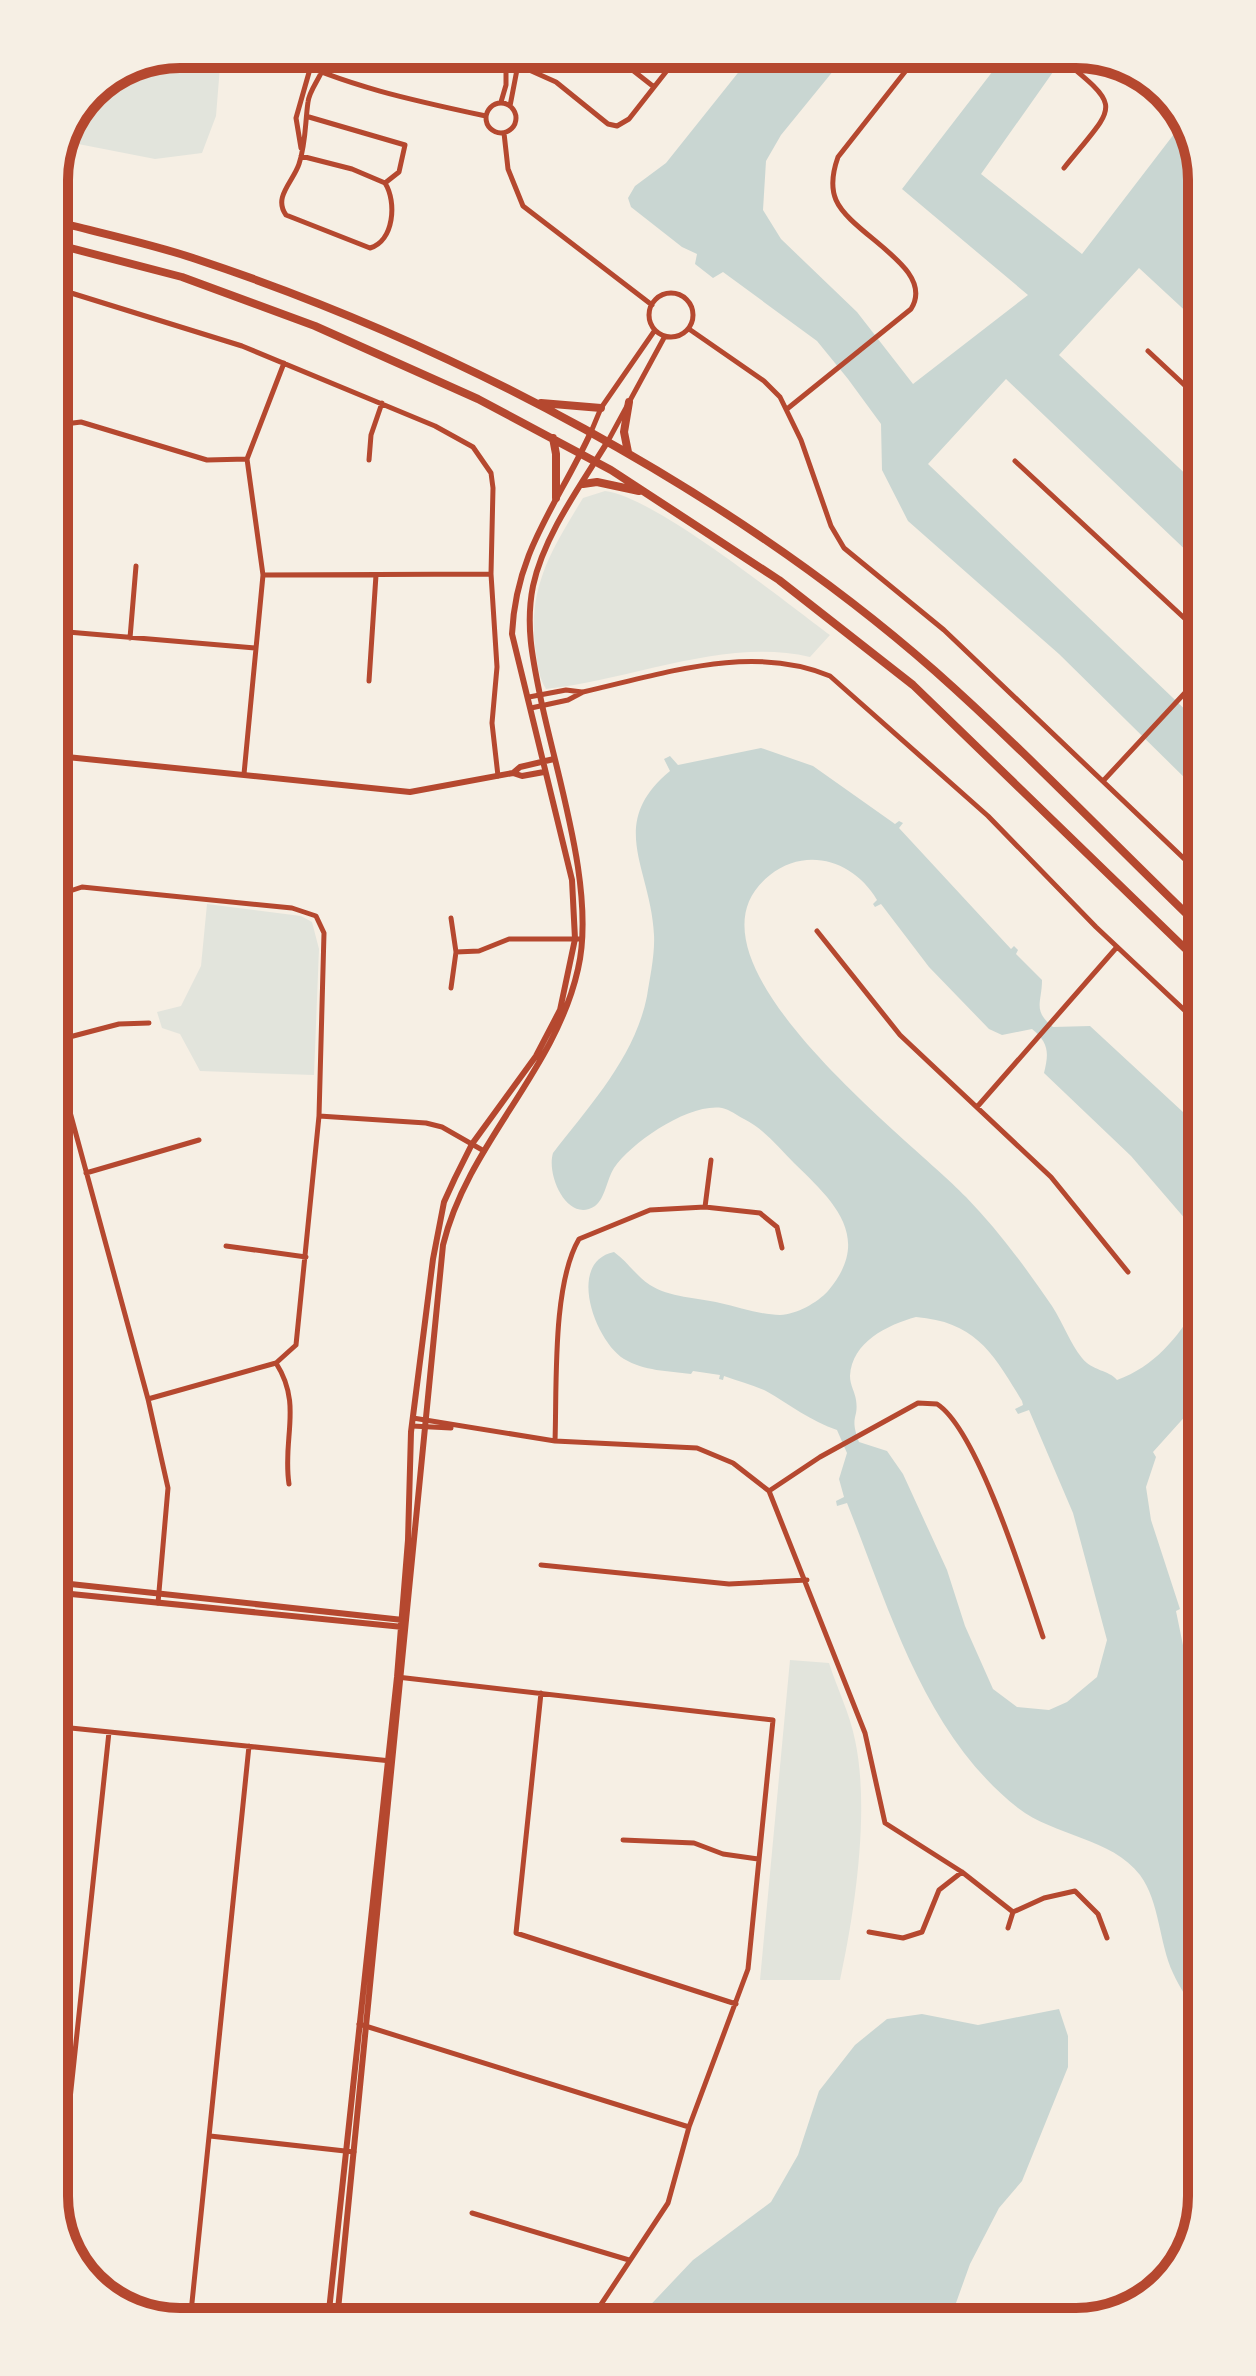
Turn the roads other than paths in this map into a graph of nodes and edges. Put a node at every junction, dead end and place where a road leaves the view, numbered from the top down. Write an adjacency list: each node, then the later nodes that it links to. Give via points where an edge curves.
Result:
1 (506, 68): 11 (street)
2 (517, 68): 12 (street)
3 (525, 68): 10 (street, via 556,82 617,126)
4 (630, 68): 10 (street)
5 (669, 68): 10 (street)
6 (908, 68): 33 (street, via 838,157 832,176 835,199 848,218 905,268 919,298)
7 (1073, 68): 17 (street, via 1103,93 1108,106 1103,120)
8 (310, 69): 9 (street); 16 (street, via 296,118)
9 (321, 73): 13 (street); 14 (street, via 310,95)
10 (654, 87)
11 (501, 102): 12 (street); 13 (street)
12 (510, 106): 15 (street, via 516,123)
13 (486, 116): 15 (street, via 492,129)
14 (309, 117): 16 (street); 18 (street, via 405,145 399,172)
15 (504, 133): 22 (street, via 508,169 523,206)
16 (301, 153): 18 (street); 18 (street, via 280,200 286,215 370,248 389,233)
17 (1064, 168)
18 (385, 183)
19 (68, 225): 29 (highway, via 190,257 323,305)
20 (68, 247): 36 (highway, via 182,277 315,326)
21 (68, 292): 27 (street)
22 (652, 305): 23 (street, via 666,294 683,297 693,311); 24 (street)
23 (689, 329): 25 (street); 33 (street, via 764,381)
24 (655, 330): 25 (street); 32 (street)
25 (665, 336): 30 (street)
26 (1148, 351): 28 (street)
27 (284, 363): 31 (street); 40 (street)
28 (1188, 388)
29 (533, 402): 32 (highway); 35 (highway)
30 (629, 402): 37 (street); 39 (highway, via 624,432)
31 (382, 403): 41 (street); 48 (street, via 460,438 482,458 493,488)
32 (601, 408): 35 (street)
33 (787, 409): 70 (street, via 844,548 944,630)
34 (68, 424): 40 (street, via 81,422 207,460)
35 (591, 432): 37 (highway); 38 (street)
36 (553, 438): 38 (highway); 46 (highway)
37 (608, 441): 39 (highway); 42 (street)
38 (582, 452): 42 (highway); 46 (street)
39 (629, 454): 73 (highway, via 830,588 935,671)
40 (247, 459): 49 (street)
41 (369, 460)
42 (596, 461): 44 (street); 45 (highway)
43 (1015, 461): 51 (street)
44 (583, 484): 45 (highway, via 612,484); 58 (street, via 548,545 533,589 530,655)
45 (647, 493): 78 (highway, via 779,580 913,685)
46 (556, 498): 59 (street, via 524,560 516,594 512,634)
47 (136, 566): 53 (street)
48 (491, 574): 50 (street); 69 (street, via 497,667 492,723)
49 (263, 575): 50 (street); 54 (street)
50 (376, 575): 55 (street)
51 (1188, 622)
52 (68, 632): 53 (street)
53 (130, 638): 54 (street)
54 (255, 648): 68 (street)
55 (369, 681)
56 (1188, 690): 70 (street)
57 (583, 692): 58 (street); 60 (street); 77 (street, via 746,660 800,664 830,676 988,816)
58 (540, 695): 59 (street); 60 (street)
59 (529, 697): 61 (street)
60 (542, 706): 61 (street); 63 (street)
61 (531, 708): 64 (street)
62 (68, 757): 68 (street)
63 (554, 759): 64 (street); 65 (street)
64 (542, 762): 66 (street); 67 (street)
65 (556, 770): 66 (street); 76 (street, via 579,877)
66 (544, 772): 67 (street); 76 (street, via 572,880)
67 (513, 773): 69 (street)
68 (244, 774): 69 (street, via 410,792)
69 (498, 776)
70 (1104, 780): 71 (street)
71 (1188, 862)
72 (68, 892): 86 (street, via 82,887 292,908 316,916 326,945)
73 (1188, 915)
74 (451, 918): 79 (street)
75 (817, 931): 85 (street, via 900,1035)
76 (578, 939): 79 (street, via 509,939 479,951); 88 (street, via 560,1010 536,1056); 89 (street, via 565,1014)
77 (1117, 947): 81 (street); 85 (street)
78 (1188, 951)
79 (456, 952): 80 (street)
80 (451, 988)
81 (1188, 1014)
82 (149, 1023): 83 (street, via 119,1024)
83 (68, 1037)
84 (68, 1106): 91 (street)
85 (977, 1107): 96 (street, via 1051,1177)
86 (319, 1116): 88 (street, via 426,1123); 95 (street)
87 (199, 1140): 91 (street)
88 (472, 1144): 89 (street); 99 (street, via 444,1202)
89 (484, 1151): 100 (street, via 450,1217 443,1245)
90 (711, 1160): 92 (street)
91 (86, 1173): 98 (street)
92 (705, 1207): 94 (street, via 760,1213 777,1227); 101 (street, via 650,1210 579,1239 567,1267)
93 (226, 1246): 95 (street)
94 (782, 1248)
95 (306, 1257): 97 (street, via 296,1345)
96 (1128, 1272)
97 (276, 1363): 98 (street); 102 (street, via 292,1401 285,1463)
98 (148, 1399): 108 (street, via 168,1488)
99 (412, 1422): 100 (street); 110 (street)
100 (424, 1423): 101 (street); 110 (street)
101 (555, 1441): 103 (street, via 697,1448 733,1463)
102 (289, 1484)
103 (769, 1491): 105 (street); 111 (street, via 918,1403 943,1408 971,1450 1002,1517)
104 (541, 1565): 105 (street, via 729,1584)
105 (807, 1580): 120 (street, via 865,1733 885,1823)
106 (68, 1584): 108 (street)
107 (68, 1594): 109 (street)
108 (161, 1594): 109 (street); 110 (street)
109 (158, 1603): 110 (street)
110 (404, 1624): 112 (street)
111 (1043, 1637)
112 (400, 1677): 113 (street); 117 (street)
113 (541, 1693): 119 (street, via 773,1720); 125 (street, via 516,1933)
114 (68, 1728): 115 (street)
115 (109, 1732): 116 (street); 127 (street)
116 (249, 1746): 117 (street); 129 (street)
117 (391, 1761): 126 (street)
118 (623, 1840): 119 (street, via 694,1843)
119 (758, 1859): 125 (street, via 748,1969)
120 (962, 1872): 121 (street); 123 (street, via 939,1890 922,1932 903,1938)
121 (1013, 1912): 122 (street); 124 (street, via 1075,1891 1098,1914)
122 (1008, 1928)
123 (869, 1932)
124 (1107, 1938)
125 (736, 2004): 128 (street)
126 (363, 2025): 128 (street); 130 (street)
127 (68, 2118)
128 (689, 2127): 132 (street, via 668,2203)
129 (210, 2136): 130 (street); 133 (street)
130 (350, 2152): 134 (street); 135 (street)
131 (472, 2213): 132 (street)
132 (629, 2260): 136 (street)
133 (192, 2308)
134 (330, 2308)
135 (338, 2308)
136 (598, 2308)

